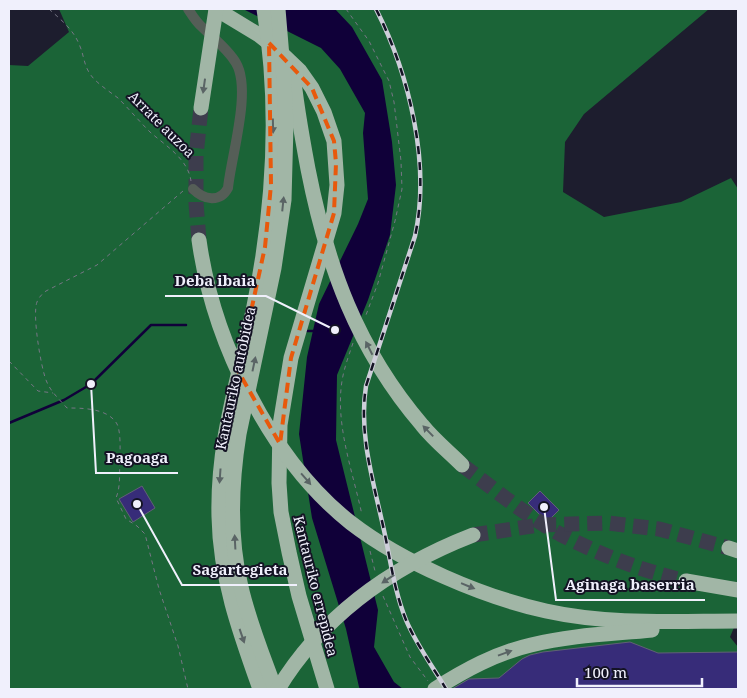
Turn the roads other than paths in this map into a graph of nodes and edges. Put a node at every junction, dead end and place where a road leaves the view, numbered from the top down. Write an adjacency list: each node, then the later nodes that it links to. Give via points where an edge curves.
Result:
1 (188, 9): 8 (street, via 226,50 242,78 228,188 225,194 214,199 206,198)
2 (216, 9): 7 (highway, one-way to 7); 18 (highway, Kantauriko errepidea, via 259,35 300,71 324,112 334,141 337,185 334,213 291,358 280,425 279,483 288,552)
3 (264, 9): 6 (highway, via 270,57)
4 (278, 9): 6 (highway, Kantauriko autobidea)
5 (285, 9): 6 (highway)
6 (283, 82): 10 (highway, one-way to 6, via 422,426 373,355 353,317 329,257 317,216 299,125); 16 (highway, Kantauriko autobidea, one-way to 16, via 274,130 265,247 223,444 219,518 226,583); 17 (highway, Kantauriko autobidea, one-way to 6, via 241,587 235,556 232,498 239,434 274,268 284,200 286,125)
7 (201, 108)
8 (192, 187)
9 (199, 240): 14 (highway, one-way to 14, via 207,282 228,348 263,418 309,483 371,538 423,566 494,597 548,612 629,621)
10 (462, 465)
11 (473, 536): 17 (highway, one-way to 17, via 445,546 406,567 353,603 305,651)
12 (686, 581): 13 (highway)
13 (738, 590)
14 (718, 621): 15 (highway); 19 (highway, one-way to 14, via 484,661 530,645 580,636)
15 (738, 621)
16 (260, 689)
17 (276, 689)
18 (327, 689)
19 (434, 689)

